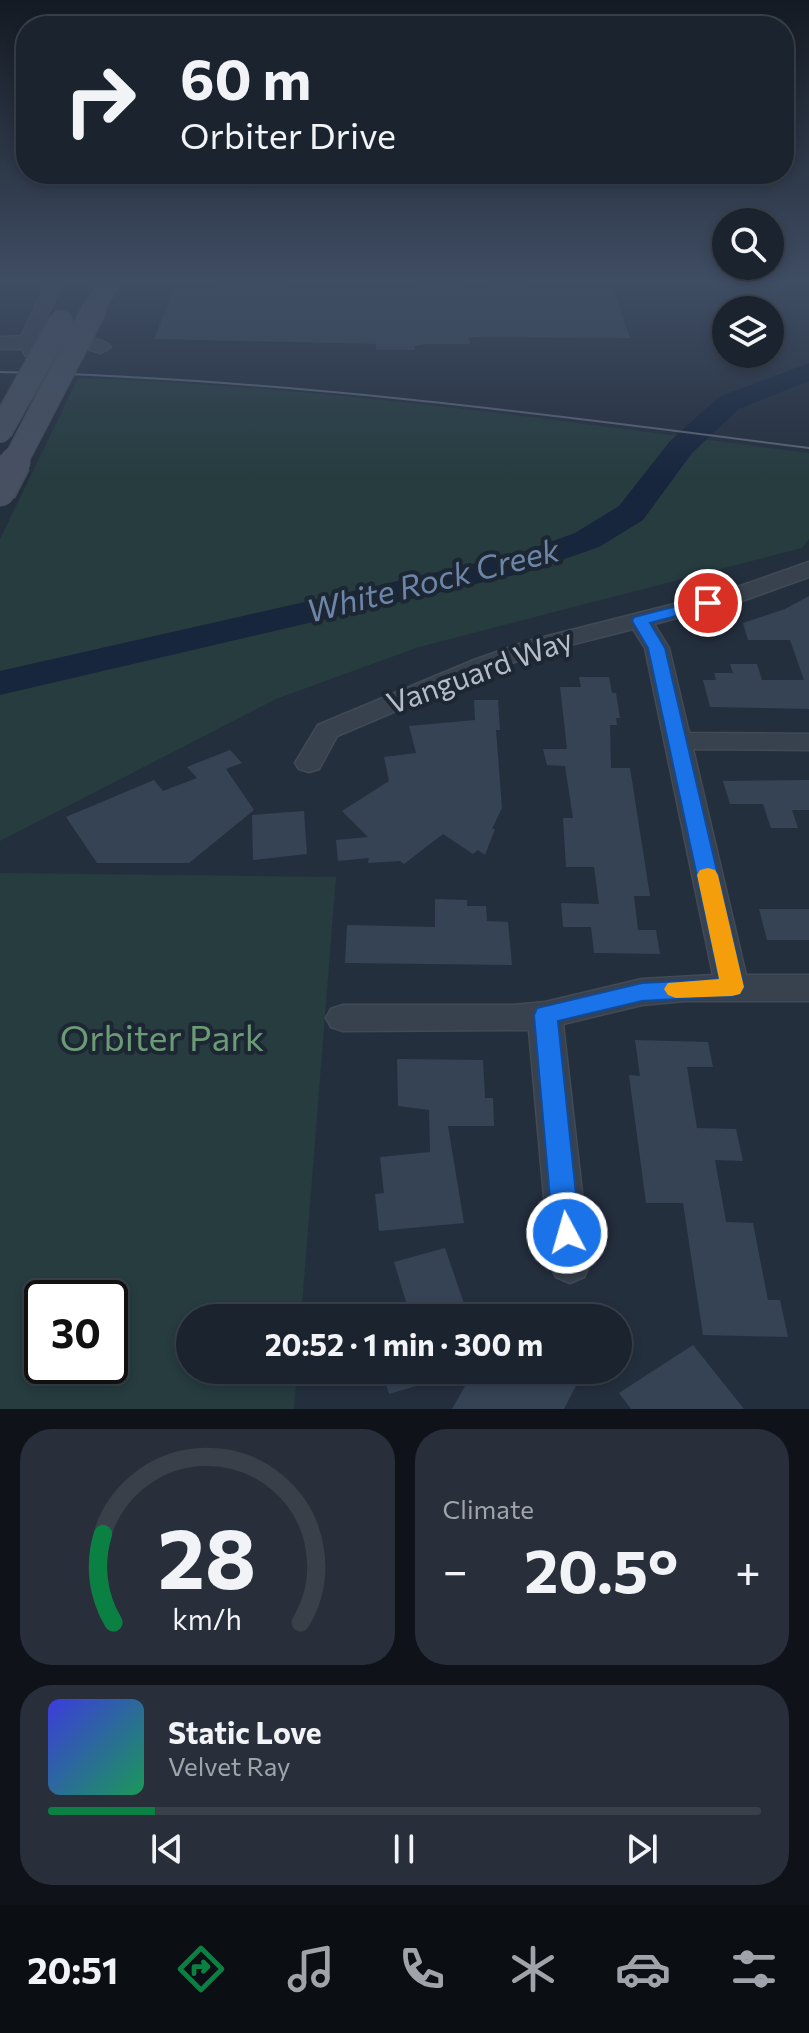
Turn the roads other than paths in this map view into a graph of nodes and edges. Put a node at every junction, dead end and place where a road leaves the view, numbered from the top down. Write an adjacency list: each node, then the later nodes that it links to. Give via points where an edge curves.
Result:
1 (20, 346): 4 (street)
2 (54, 346): 6 (main road, bridge)
3 (62, 346): 7 (main road, bridge)
4 (29, 347): 5 (street)
5 (0, 352)
6 (0, 431)
7 (0, 491)
8 (809, 569): 9 (street, Vanguard Way)
9 (640, 621): 10 (street, via 657,648); 12 (street, Vanguard Way, via 537,646 327,731)
10 (679, 741): 11 (street); 13 (street)
11 (809, 742)
12 (309, 763)
13 (732, 987): 14 (street); 15 (street, via 642,992)
14 (809, 988)
15 (545, 1015): 16 (street); 17 (street)
16 (343, 1018)
17 (570, 1264)

